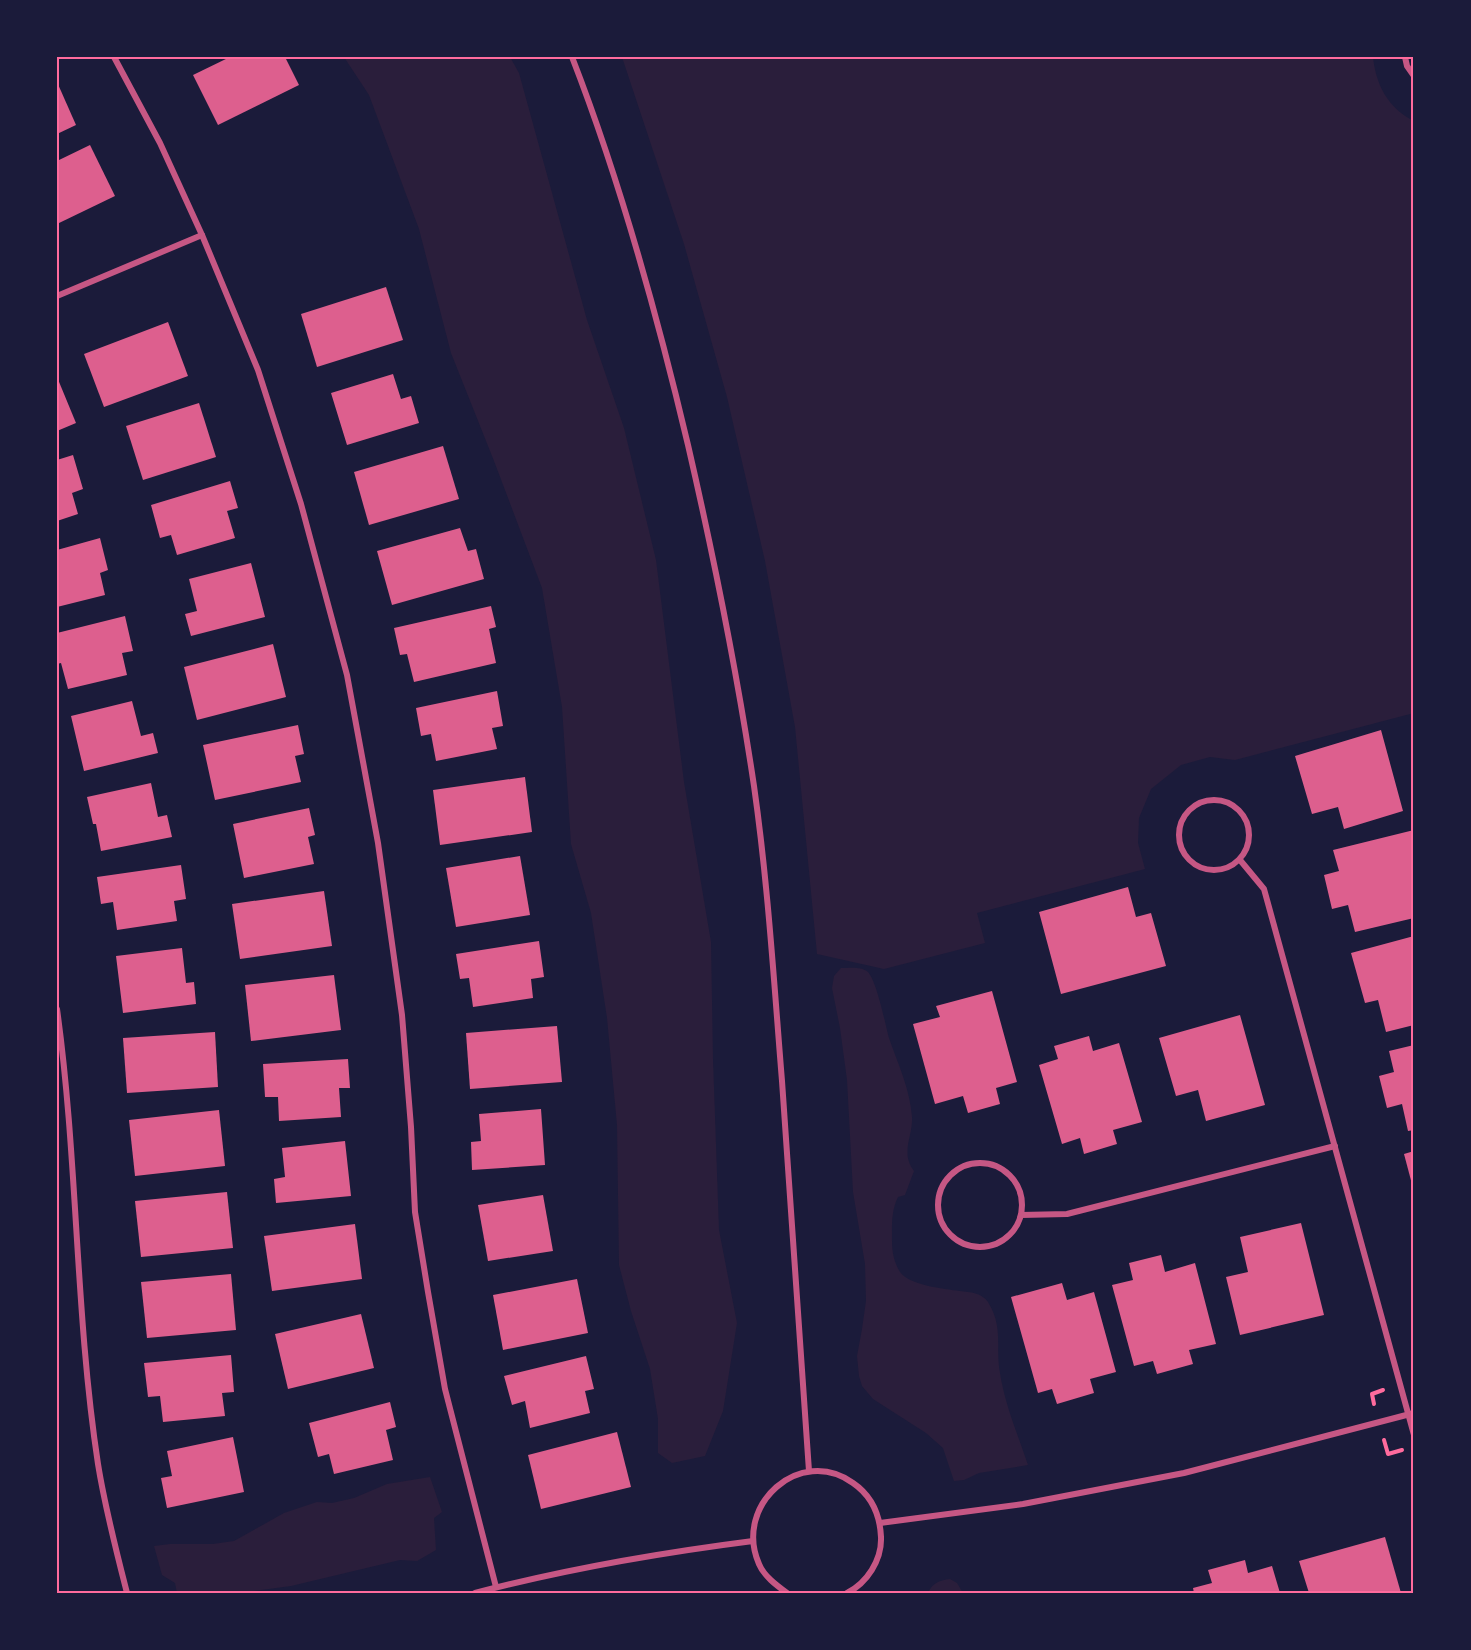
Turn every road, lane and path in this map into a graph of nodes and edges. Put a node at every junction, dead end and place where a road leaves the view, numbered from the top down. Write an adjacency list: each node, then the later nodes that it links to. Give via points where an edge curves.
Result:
1 (114, 57): 5 (street, via 160,143)
2 (572, 57): 13 (street, via 627,216 673,380 741,707 766,886)
3 (1405, 57): 4 (street)
4 (1414, 76)
5 (202, 235): 6 (street); 16 (street, via 258,369 301,504 347,675 378,843 402,1015 415,1212 424,1269 445,1389)
6 (57, 297)
7 (1240, 860): 7 (street, via 1249,840 1249,829 1238,809 1229,803 1207,800 1188,811 1179,833 1180,846 1194,865 1218,870); 9 (street, via 1264,889)
8 (57, 1010): 17 (street, via 89,1396 98,1465)
9 (1335, 1146): 10 (street, via 1067,1214); 11 (street)
10 (1021, 1215): 10 (street, via 1019,1188 1000,1167 987,1162 973,1162 948,1175 937,1201 943,1228 965,1245 979,1248 1006,1239)
11 (1411, 1413): 12 (street); 14 (street, via 1184,1473 1033,1502)
12 (1414, 1435)
13 (809, 1471): 14 (street, via 847,1478 874,1505); 15 (street, via 773,1488 760,1504)
14 (880, 1523): 20 (street, via 881,1543 876,1562 865,1580)
15 (753, 1541): 16 (street, via 610,1563); 19 (street, via 759,1564 772,1582)
16 (496, 1587): 18 (street)
17 (127, 1593)
18 (475, 1593)
19 (787, 1593)
20 (848, 1593)

